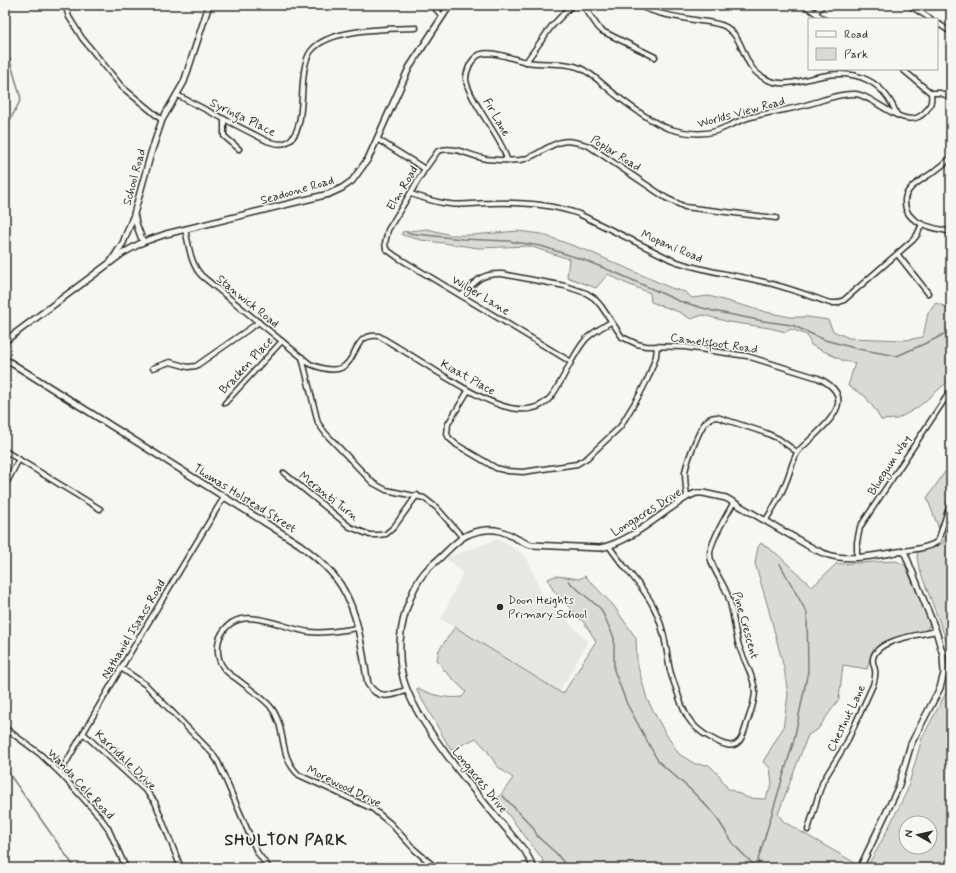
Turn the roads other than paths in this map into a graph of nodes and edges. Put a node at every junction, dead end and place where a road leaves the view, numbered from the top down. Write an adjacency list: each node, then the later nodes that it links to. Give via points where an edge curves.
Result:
1 (65, 5): 27 (street, via 82,38 122,87)
2 (209, 5): 23 (street, School Road, via 189,68)
3 (432, 5): 12 (street)
4 (450, 5): 12 (street, Seadoone Road)
5 (572, 5): 19 (street, via 551,27)
6 (584, 5): 18 (street, via 602,31)
7 (638, 5): 25 (street, via 662,14 725,26 739,41 750,67 768,80 791,83 844,74 864,78 877,85 887,95)
8 (804, 5): 11 (street)
9 (823, 5): 11 (street)
10 (909, 5): 14 (street)
11 (816, 12): 13 (street)
12 (442, 16): 28 (street, Seadoone Road, via 409,68)
13 (823, 18)
14 (929, 18)
15 (938, 24): 17 (street)
16 (416, 28): 26 (street, Syringa Place, via 361,31 332,37 311,50 304,68 299,123 296,132 285,143 267,141)
17 (950, 30)
18 (655, 57)
19 (526, 62): 21 (street, Worlds View Road, via 483,53 470,63); 25 (street, Worlds View Road, via 579,67 654,122 686,133 714,131 750,117 845,94 863,96)
20 (903, 70): 22 (street)
21 (467, 86): 32 (street, Fir Lane)
22 (931, 92): 24 (street); 25 (street, Worlds View Road, via 930,108 923,115 907,118)
23 (177, 95): 26 (street, Syringa Place); 27 (street, School Road)
24 (951, 97)
25 (897, 115)
26 (224, 119): 29 (street, via 224,136)
27 (162, 120): 35 (street, School Road)
28 (378, 139): 33 (street); 38 (street, Seadoone Road, via 368,159 352,181 342,188 329,194)
29 (239, 149)
30 (443, 149): 32 (street, Poplar Road, via 485,159); 33 (street, Elm Road, via 438,151)
31 (951, 157): 37 (street, via 939,169 916,183 907,194 907,211)
32 (507, 159): 36 (street, Poplar Road, via 520,160 553,144 575,141 588,146 680,205 694,209)
33 (425, 169): 34 (street, Elm Road)
34 (411, 194): 41 (street, Elm Road, via 388,230); 42 (street, Mopani Road, via 452,204 506,202 568,210 686,265 770,283 830,303 844,300)
35 (134, 214): 40 (street, School Road); 43 (street, via 123,243)
36 (776, 218)
37 (922, 224): 39 (street); 42 (street, Mopani Road, via 917,234)
38 (185, 229): 40 (street, Seadoone Road); 46 (street, Stanwick Road, via 196,270)
39 (951, 232)
40 (143, 242): 43 (street)
41 (385, 243): 45 (street, Wilger Lane, via 390,252)
42 (898, 254): 44 (street)
43 (109, 264): 48 (street)
44 (928, 292)
45 (462, 295): 47 (street, Camelsfoot Road, via 478,279 492,273 502,274 565,286 586,293 598,302); 53 (street, Wilger Lane)
46 (258, 322): 49 (street, Stanwick Road); 54 (street, via 196,366 188,367 172,362)
47 (611, 322): 50 (street, Camelsfoot Road, via 622,337 630,342); 53 (street, Kiaat Place, via 586,340)
48 (5, 341)
49 (282, 341): 51 (street, Stanwick Road); 58 (street, Bracken Place)
50 (656, 346): 57 (street, via 656,356 649,376 620,427 577,464 508,472 496,468 458,445 449,438 448,424); 60 (street, Camelsfoot Road, via 686,347 747,356 828,383 838,393 837,409 825,425)
51 (302, 357): 55 (street, Stanwick Road, via 310,364); 64 (street, via 321,428 373,483 386,490)
52 (5, 359): 65 (street, Thomas Holstead Street)
53 (571, 362): 57 (street, Kiaat Place, via 553,394 545,404 536,407 526,409 501,406)
54 (153, 368)
55 (323, 368): 57 (street, Kiaat Place, via 344,368 362,340 372,335 379,336)
56 (951, 390): 74 (street, Bluegum Way, via 860,527)
57 (468, 391)
58 (224, 403)
59 (5, 451): 61 (street)
60 (797, 452): 66 (street, via 766,433 717,417 707,420 686,464); 70 (street, Camelsfoot Road, via 782,492)
61 (19, 459): 63 (street); 69 (street)
62 (284, 473): 64 (street, Meranti Turn, via 350,527 370,535 386,534)
63 (5, 486)
64 (417, 496): 71 (street, via 437,508)
65 (224, 497): 75 (street, Thomas Holstead Street, via 299,544 324,565 349,600); 77 (street, Nathaniel Isaacs Road)
66 (687, 497): 68 (street, Longacres Drive, via 703,493); 72 (street, Longacres Drive, via 636,532)
67 (951, 500): 73 (street, Longacres Drive, via 938,541 929,546)
68 (734, 502): 70 (street, Longacres Drive); 72 (street, Pine Crescent, via 714,540 710,555 729,596 739,647 754,687 754,697 744,732 736,745 718,742 700,732 689,720 669,667 659,618 647,594)
69 (100, 509)
70 (766, 520): 74 (street, Longacres Drive, via 814,550 830,556)
71 (463, 538): 72 (street, Longacres Drive, via 488,530 500,531 531,545 590,548); 78 (street, Longacres Drive, via 420,577 409,603 403,622 400,648)
72 (609, 546)
73 (904, 551): 74 (street, Longacres Drive); 76 (street)
74 (856, 557)
75 (358, 628): 78 (street, Thomas Holstead Street, via 368,684 372,690 384,696); 86 (street, Morewood Drive, via 310,632 258,619 239,619 224,629 219,638 219,658 223,668 263,700 275,714 286,756 294,770 373,809)
76 (936, 631): 82 (street, Chestnut Lane, via 887,643 874,653 874,685 846,744 823,781); 88 (street, via 943,655 942,682 911,744 898,788)
77 (120, 668): 80 (street, Nathaniel Isaacs Road); 85 (street, via 146,685 218,762 257,852)
78 (407, 690): 87 (street, Longacres Drive, via 442,748 525,851)
79 (5, 728): 81 (street, Wanda Cele Road, via 40,754)
80 (83, 733): 81 (street, Nathaniel Isaacs Road); 84 (street, Karridale Drive, via 147,792 154,802)
81 (60, 773): 83 (street, Wanda Cele Road, via 108,828)
82 (808, 830)
83 (126, 868)
84 (181, 868)
85 (269, 868)
86 (436, 868)
87 (534, 868)
88 (860, 868)

